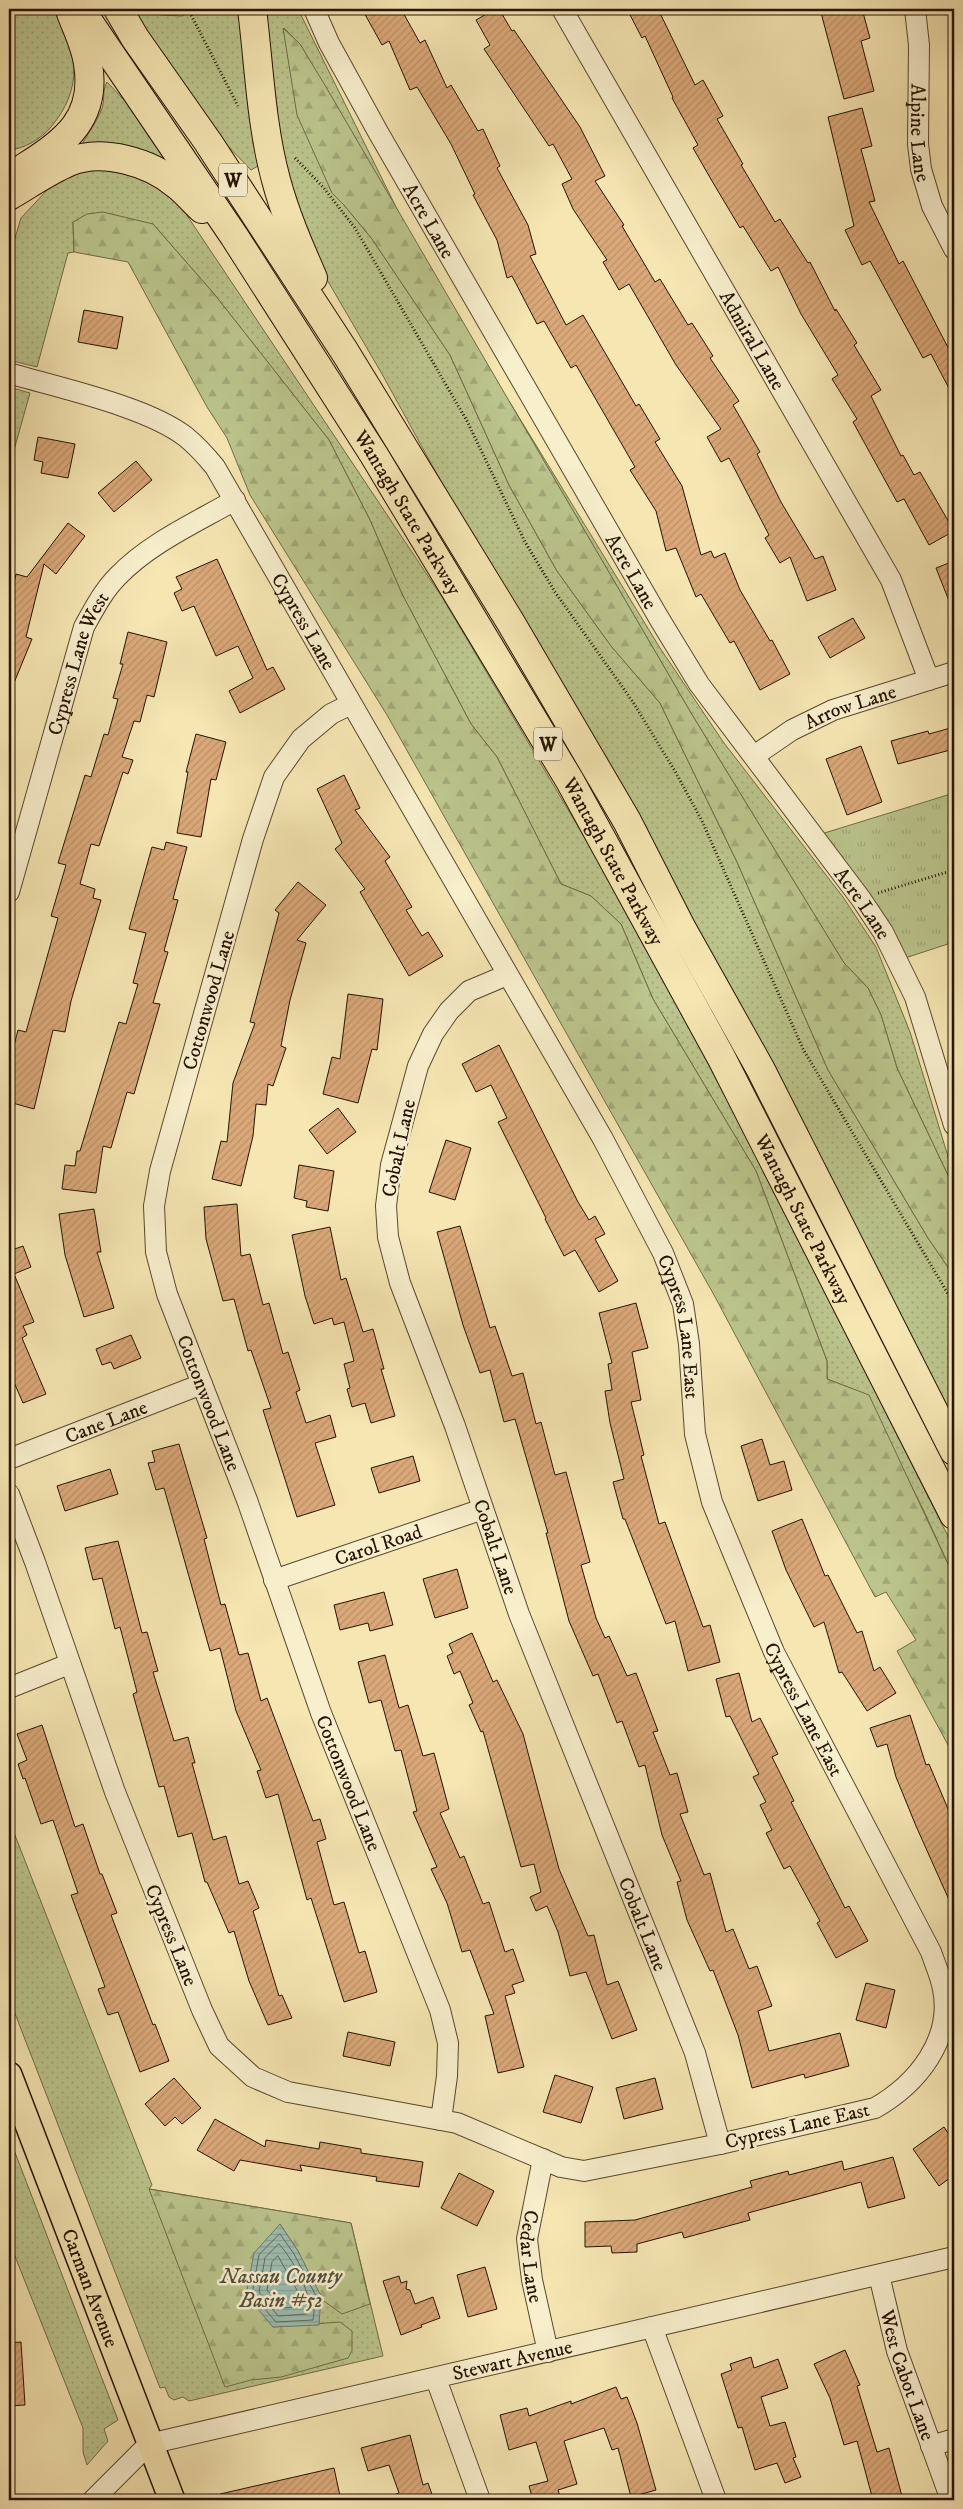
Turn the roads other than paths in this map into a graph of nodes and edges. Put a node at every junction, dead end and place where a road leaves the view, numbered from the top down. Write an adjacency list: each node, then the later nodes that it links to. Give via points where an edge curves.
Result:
1 (70, 9): 9 (highway, via 88,63 86,103 69,137)
2 (80, 9): 12 (highway, Wantagh State Parkway / W)
3 (118, 9): 14 (highway, Wantagh State Parkway / W)
4 (252, 9): 14 (highway, via 266,131 276,180 301,252)
5 (314, 9): 20 (street, Acre Lane, via 378,132 660,620 699,684)
6 (562, 9): 18 (street, Admiral Lane, via 891,580)
7 (915, 9): 13 (street, Alpine Lane, via 919,45 918,144 921,169 932,206)
8 (9, 163): 9 (highway)
9 (26, 173): 10 (highway); 11 (highway); 12 (highway, via 70,162 105,158 134,163 156,171 176,184)
10 (9, 196)
11 (9, 219)
12 (234, 236): 30 (highway, Wantagh State Parkway / W, via 428,541 570,781 721,1057)
13 (954, 249)
14 (346, 352): 26 (highway, Wantagh State Parkway / W, via 507,615 627,821 761,1070)
15 (9, 373): 16 (street, Cypress Lane, via 163,422 200,449)
16 (235, 500): 19 (street, Cypress Lane); 21 (street, Cypress Lane West, via 160,543 117,576 101,596 84,628)
17 (954, 672): 18 (street, Arrow Lane)
18 (929, 680): 20 (street, Arrow Lane, via 833,710 792,730)
19 (351, 704): 22 (street, Cypress Lane); 25 (street, Cottonwood Lane, via 331,714 301,739 274,777 253,838 160,1171 154,1206 156,1252 167,1294)
20 (754, 756): 23 (street, Acre Lane, via 883,932 915,997)
21 (9, 892)
22 (508, 975): 29 (street, Cobalt Lane, via 469,991 448,1011 433,1034 418,1066 401,1123 391,1164 386,1206 388,1237 400,1284); 36 (street, Cypress Lane East, via 603,1139 671,1271 687,1322 695,1434 712,1502 774,1652 931,1952 943,1989 944,2018 934,2050 915,2078 891,2099 875,2108)
23 (946, 1072): 24 (street, Acre Lane)
24 (954, 1125)
25 (202, 1384): 27 (street, Cane Lane); 31 (street, Cottonwood Lane)
26 (954, 1451)
27 (9, 1459)
28 (9, 1494): 32 (street, Cypress Lane)
29 (483, 1509): 31 (street, Carol Road); 36 (street, Cobalt Lane, via 519,1614 695,2053)
30 (954, 1515)
31 (274, 1580): 35 (street, Cottonwood Lane, via 321,1713 440,2010 448,2043)
32 (69, 1664): 33 (street); 35 (street, Cypress Lane, via 115,1792 219,2046 253,2077 288,2092)
33 (9, 1688)
34 (9, 2075): 44 (main road, Carman Avenue)
35 (441, 2120): 37 (street, Cypress Lane, via 466,2126)
36 (720, 2144): 37 (street, Cypress Lane East, via 584,2171)
37 (542, 2159): 41 (street, Cedar Lane, via 527,2239 532,2280)
38 (954, 2257): 39 (street, Stewart Avenue)
39 (879, 2275): 40 (street, Stewart Avenue); 45 (street, West Cabot Lane, via 897,2351)
40 (652, 2328): 41 (street, Stewart Avenue); 49 (street)
41 (548, 2352): 42 (street, Stewart Avenue)
42 (436, 2378): 44 (street, Stewart Avenue); 48 (street)
43 (954, 2438): 45 (street)
44 (149, 2444): 46 (street); 47 (main road, Carman Avenue)
45 (931, 2446): 50 (street, West Cabot Lane)
46 (93, 2500)
47 (172, 2500)
48 (480, 2500)
49 (716, 2500)
50 (951, 2500)

